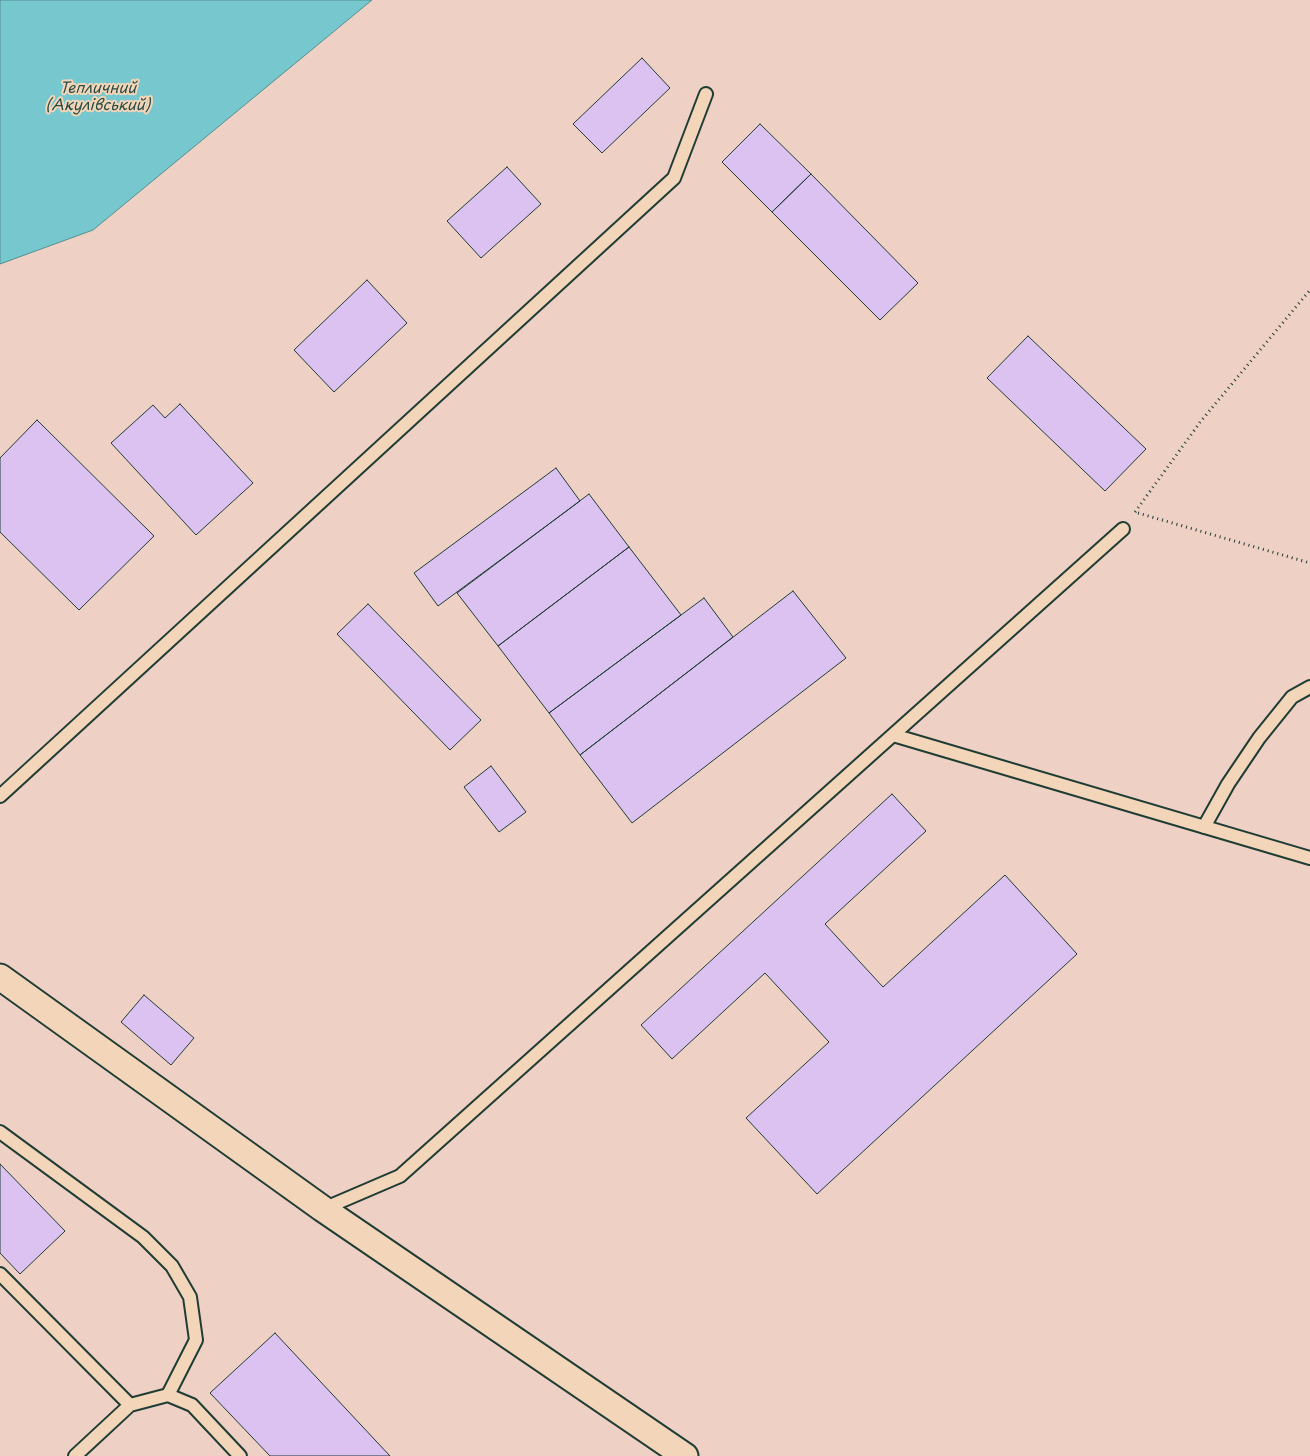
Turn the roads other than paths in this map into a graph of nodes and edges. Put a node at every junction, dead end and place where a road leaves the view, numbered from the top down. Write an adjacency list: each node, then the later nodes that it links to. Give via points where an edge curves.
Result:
1 (706, 94): 5 (lane, via 674,178)
2 (1123, 529): 4 (lane)
3 (1310, 687): 6 (lane, via 1292,696 1259,738)
4 (892, 735): 6 (lane); 10 (lane, via 400,1176)
5 (0, 796)
6 (1204, 827): 7 (lane)
7 (1310, 858)
8 (0, 977): 10 (street)
9 (0, 1132): 12 (lane, via 142,1237 172,1266 190,1297 196,1340)
10 (323, 1209): 16 (street)
11 (0, 1274): 13 (lane)
12 (168, 1394): 13 (lane); 15 (lane, via 192,1405)
13 (130, 1405): 14 (lane)
14 (75, 1456)
15 (240, 1456)
16 (685, 1456)

